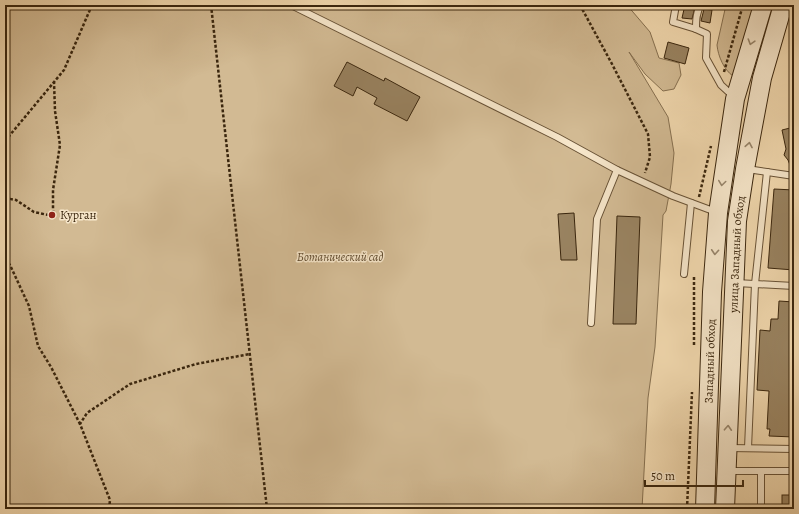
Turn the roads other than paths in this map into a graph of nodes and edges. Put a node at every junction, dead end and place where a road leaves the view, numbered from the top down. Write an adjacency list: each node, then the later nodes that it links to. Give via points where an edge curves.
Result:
1 (291, 5): 9 (lane, via 557,137)
2 (676, 5): 6 (lane, via 673,22)
3 (701, 5): 6 (lane)
4 (762, 5): 7 (main road, улица Западный обход, one-way to 7)
5 (783, 5): 8 (main road, улица Западный обход, one-way to 5, via 762,78)
6 (696, 29): 7 (lane, via 706,34 706,58 721,85)
7 (735, 99): 13 (main road, улица Западный обход, one-way to 13)
8 (745, 169): 10 (lane); 15 (main road, улица Западный обход, via 737,221)
9 (617, 170): 12 (lane); 18 (lane, via 597,220)
10 (767, 172): 11 (lane); 16 (lane)
11 (794, 176)
12 (691, 203): 13 (lane); 14 (lane)
13 (718, 213): 25 (main road, Западный обход, one-way to 25, via 712,292)
14 (684, 274)
15 (734, 283): 16 (lane); 19 (main road, улица Западный обход, one-way to 15)
16 (755, 284): 17 (lane); 20 (lane)
17 (794, 286)
18 (591, 323)
19 (727, 448): 20 (lane); 22 (main road, улица Западный обход)
20 (748, 448): 21 (lane)
21 (794, 449)
22 (726, 471): 23 (lane); 26 (main road, улица Западный обход)
23 (760, 471): 24 (lane); 27 (lane)
24 (794, 471)
25 (705, 509)
26 (725, 509)
27 (761, 509)

